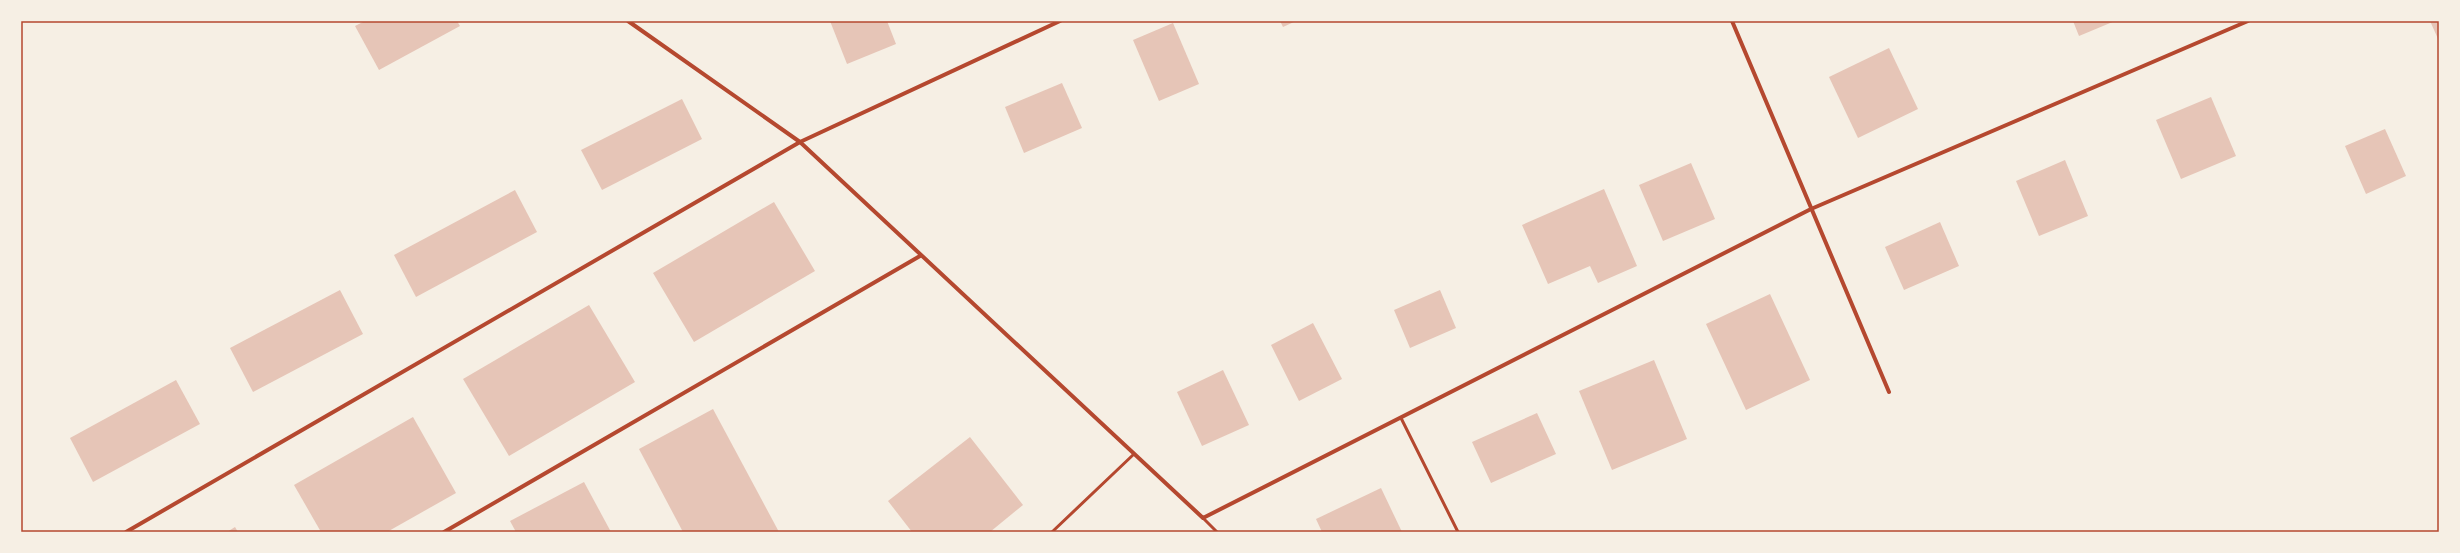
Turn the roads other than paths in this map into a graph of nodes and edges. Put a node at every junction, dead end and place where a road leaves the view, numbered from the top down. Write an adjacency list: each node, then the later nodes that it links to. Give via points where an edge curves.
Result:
1 (628, 21): 5 (street)
2 (1060, 21): 5 (street)
3 (1732, 21): 6 (street)
4 (2248, 21): 6 (street)
5 (800, 142): 7 (street); 12 (street)
6 (1811, 209): 8 (street); 9 (street)
7 (920, 256): 10 (street); 13 (street)
8 (1889, 392)
9 (1401, 418): 11 (street); 16 (lane)
10 (1134, 454): 11 (street); 14 (lane)
11 (1203, 518): 15 (lane)
12 (126, 532)
13 (444, 532)
14 (1052, 532)
15 (1217, 532)
16 (1458, 532)

